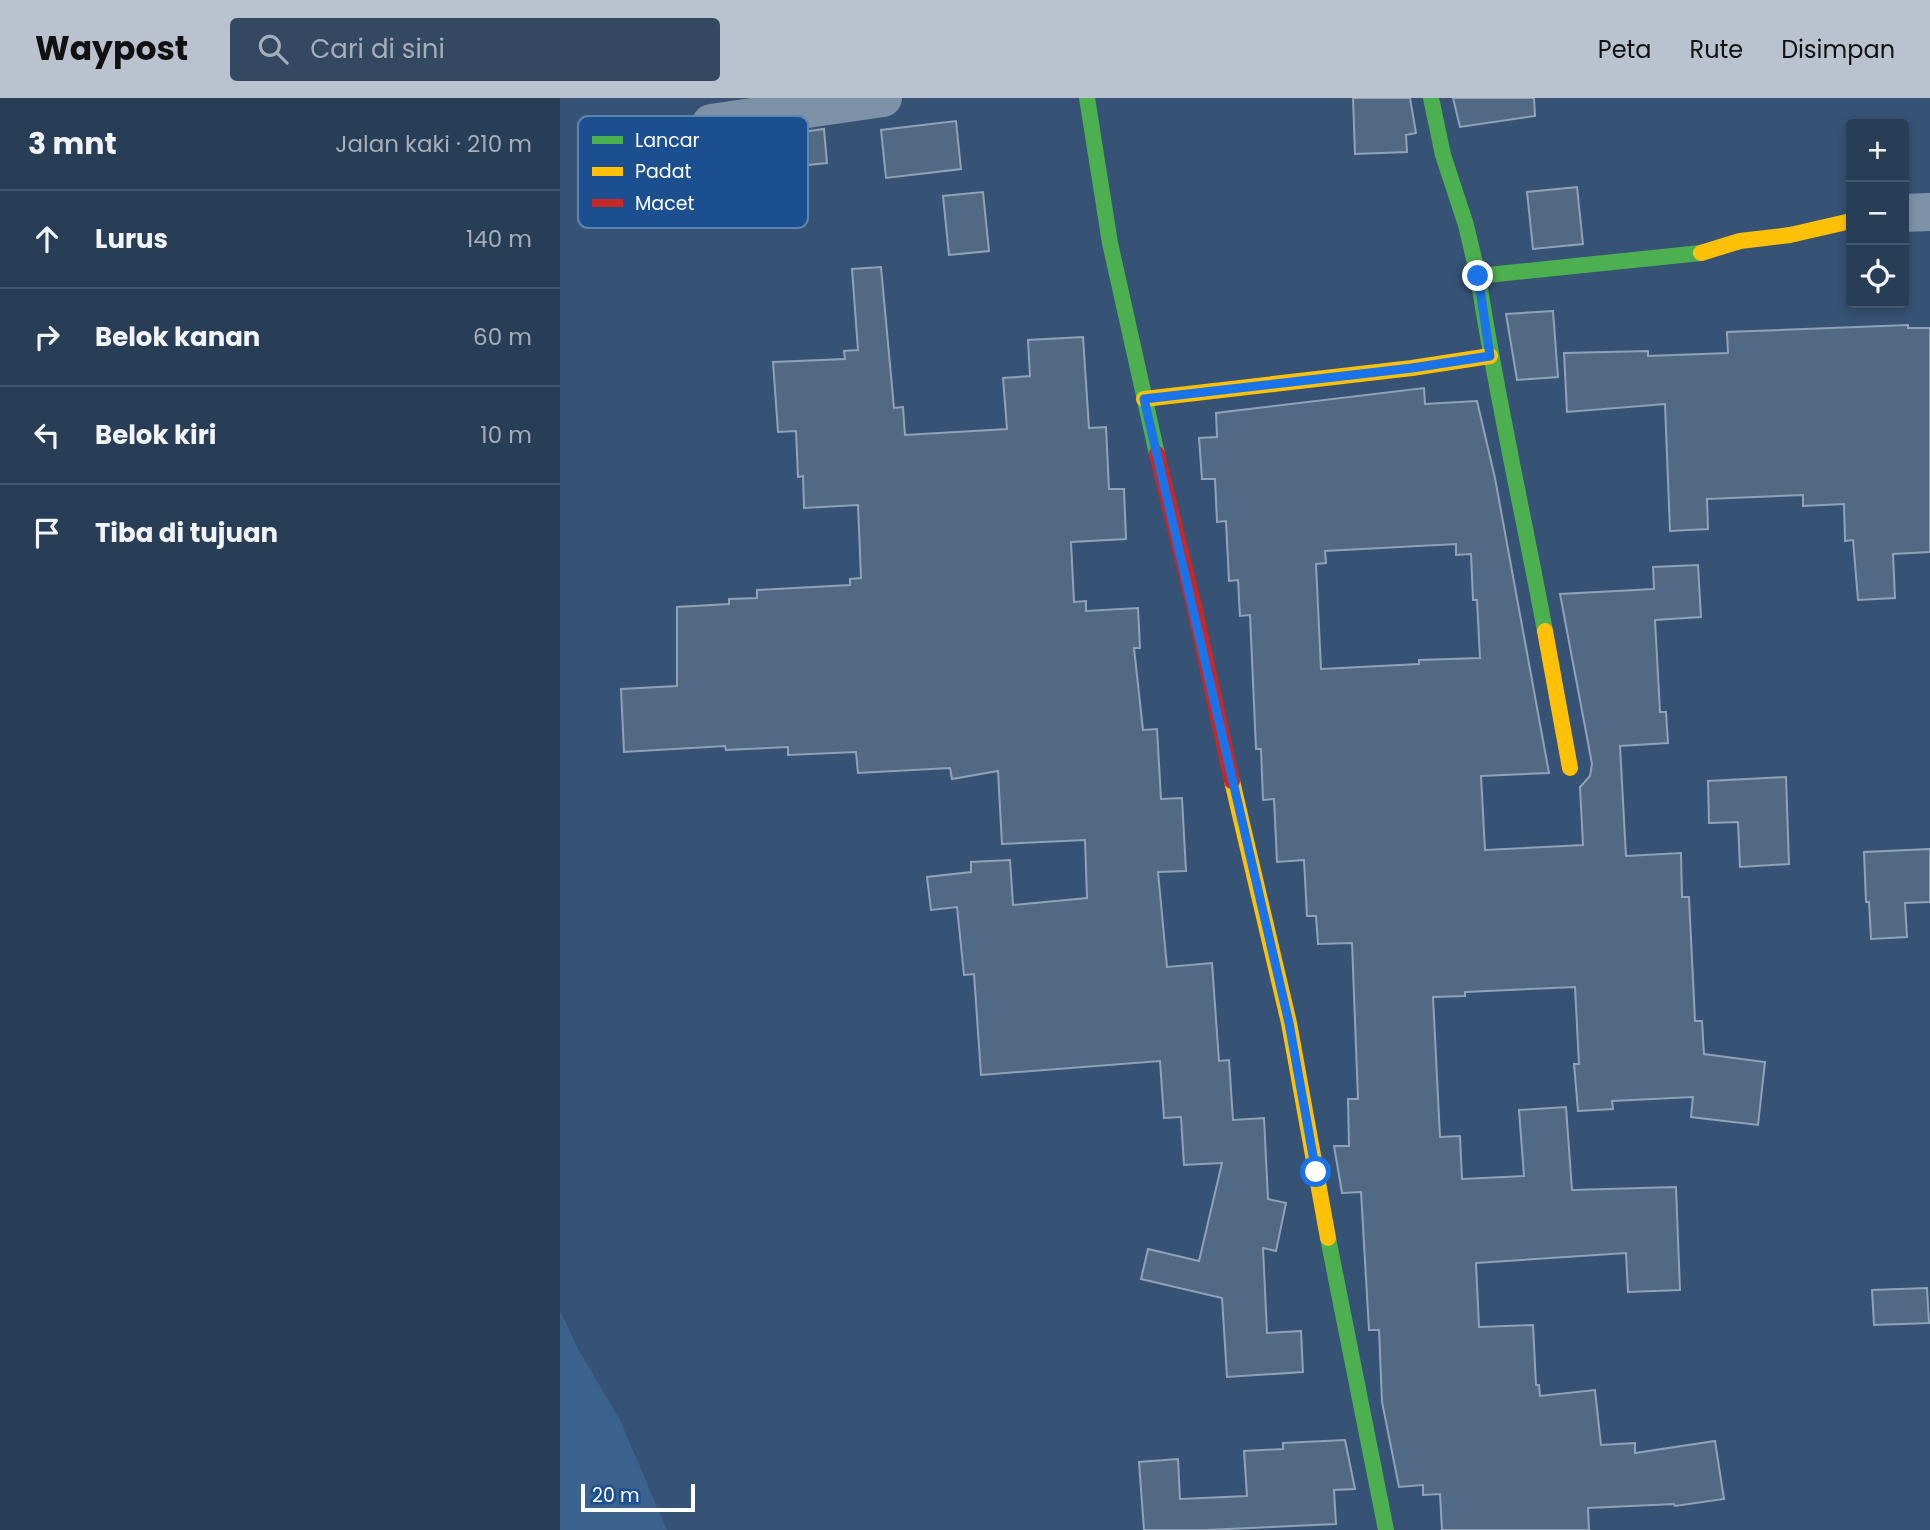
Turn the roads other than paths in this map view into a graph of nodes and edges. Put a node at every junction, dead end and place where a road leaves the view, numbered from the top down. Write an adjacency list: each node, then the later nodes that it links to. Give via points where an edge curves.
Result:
1 (883, 98): 4 (street)
2 (1087, 98): 10 (street, via 1110,243)
3 (1431, 98): 8 (street)
4 (759, 116)
5 (1930, 212): 6 (street)
6 (1909, 213)
7 (1846, 222): 8 (street, via 1740,241 1696,255)
8 (1478, 276): 9 (street)
9 (1490, 356): 10 (street); 11 (street)
10 (1144, 399): 12 (street, via 1289,1023)
11 (1570, 768)
12 (1386, 1530)

